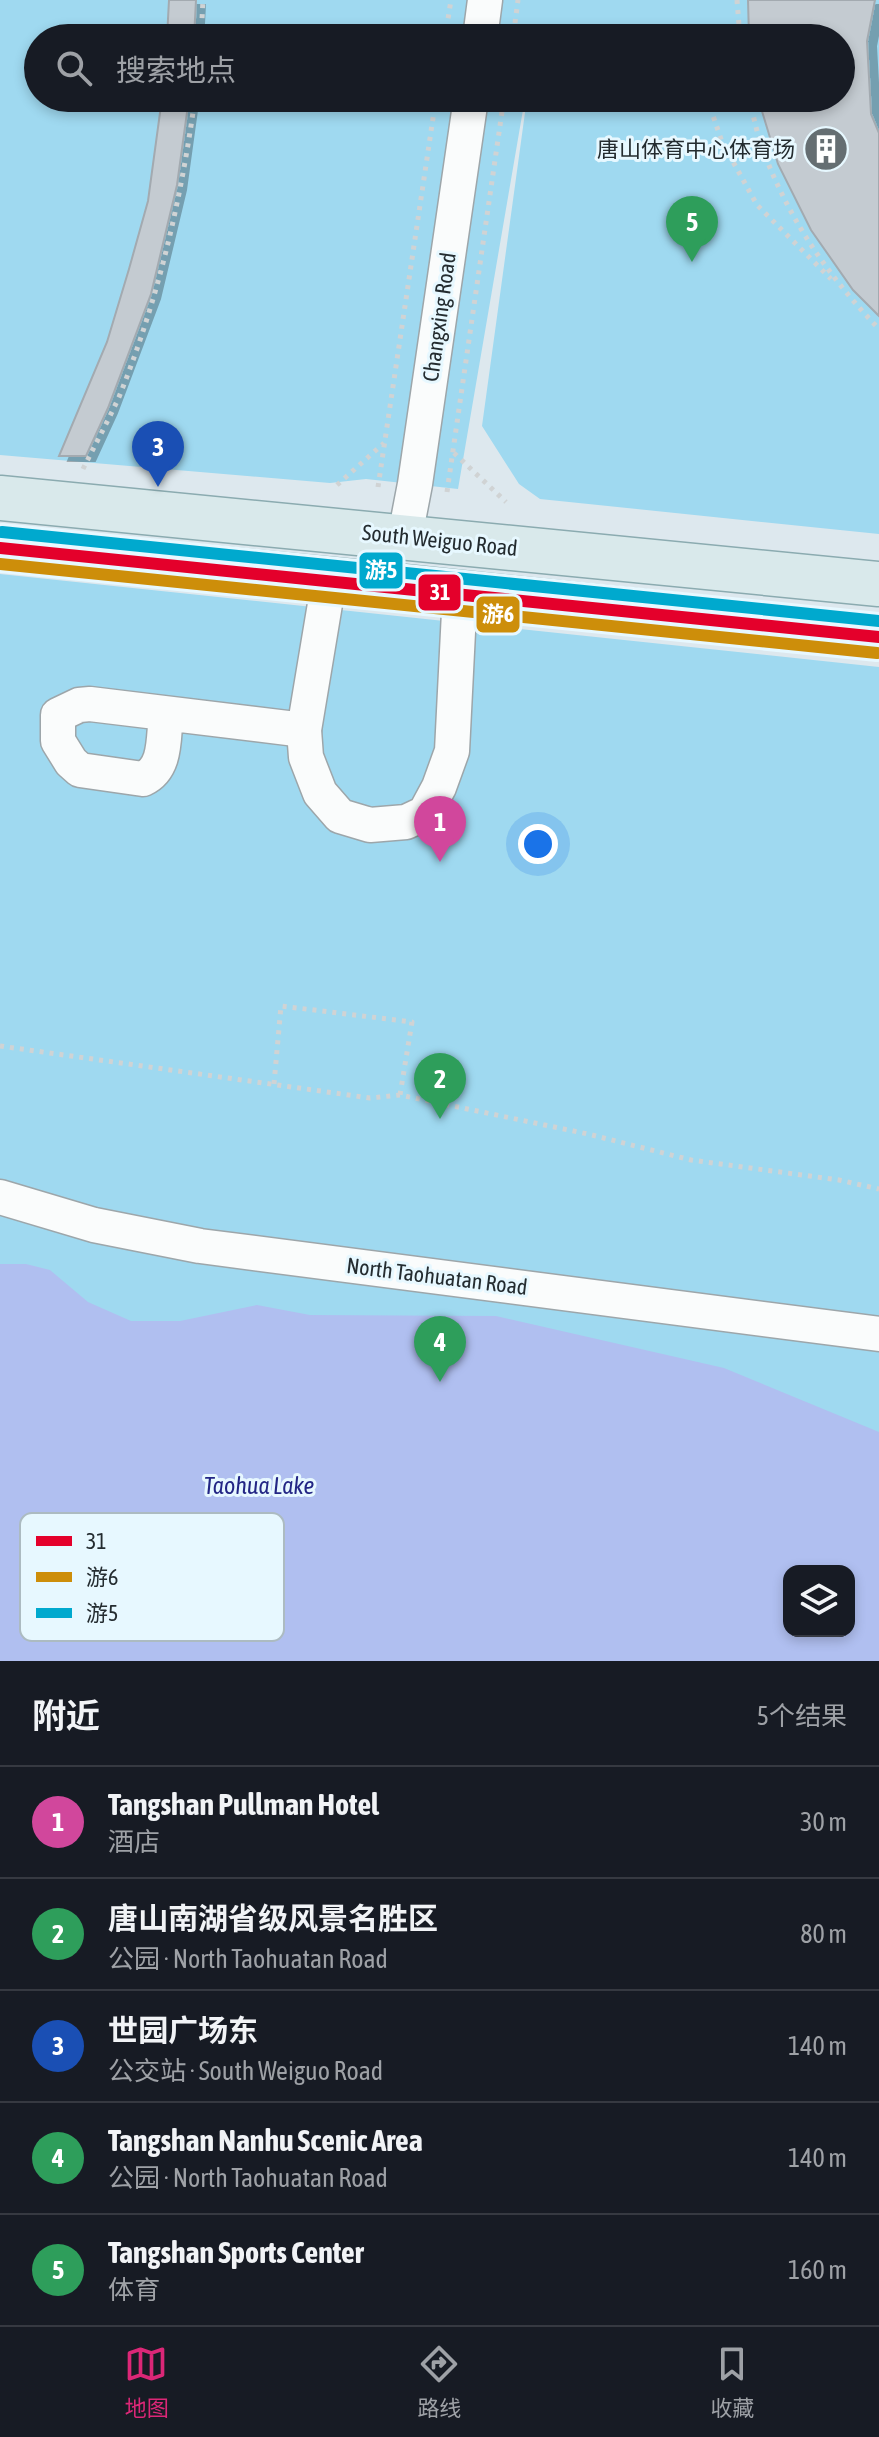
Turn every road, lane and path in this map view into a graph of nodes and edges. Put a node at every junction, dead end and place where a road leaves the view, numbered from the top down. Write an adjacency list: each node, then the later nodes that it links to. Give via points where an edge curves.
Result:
1 (203, 0): 5 (path)
2 (451, 0): 6 (path)
3 (485, 0): 7 (street)
4 (737, 0): 8 (path)
5 (202, 24)
6 (447, 24)
7 (482, 24)
8 (739, 24)
9 (193, 112): 19 (path, via 177,211 150,313 117,400)
10 (434, 112): 17 (path)
11 (469, 112): 25 (street, Changxing Road)
12 (502, 112): 18 (path)
13 (712, 112): 15 (path, via 757,205)
14 (753, 112): 15 (path, via 765,156 798,227)
15 (842, 291): 16 (path)
16 (879, 329)
17 (384, 442): 20 (path); 21 (path)
18 (453, 452): 22 (path); 24 (path)
19 (83, 469)
20 (337, 485)
21 (378, 487)
22 (447, 492)
23 (0, 498): 25 (main road, South Weiguo Road)
24 (506, 502)
25 (405, 536): 28 (main road, South Weiguo Road); 29 (main road)
26 (0, 548): 27 (main road)
27 (329, 580): 29 (main road); 33 (street)
28 (879, 584)
29 (395, 586): 30 (main road)
30 (460, 592): 31 (main road); 33 (street, via 452,751 425,813 406,822 370,825 340,816 320,793 306,757)
31 (879, 637)
32 (166, 715): 33 (street)
33 (304, 730)
34 (0, 1046): 35 (path)
35 (274, 1084): 36 (path, via 370,1098); 36 (path, via 281,1006 412,1022)
36 (400, 1095): 37 (path, via 691,1160)
37 (879, 1189)
38 (0, 1197): 39 (street, North Taohuatan Road, via 94,1225 200,1246)
39 (879, 1334)

